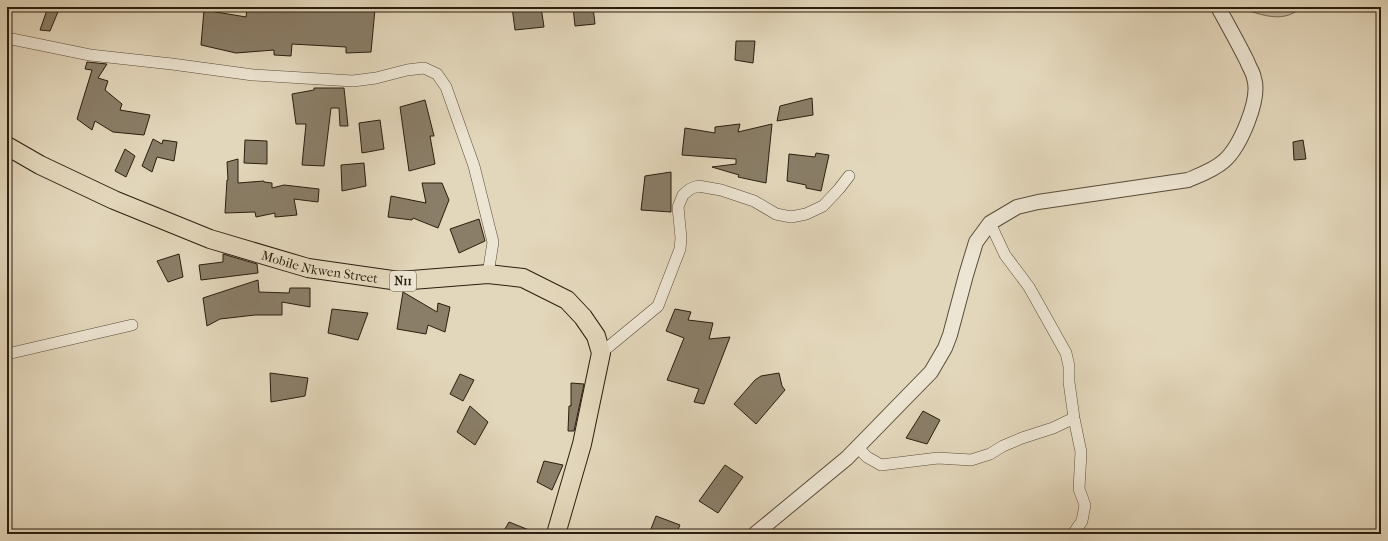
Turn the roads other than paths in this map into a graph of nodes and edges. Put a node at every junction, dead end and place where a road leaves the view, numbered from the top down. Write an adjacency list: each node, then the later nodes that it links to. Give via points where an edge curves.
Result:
1 (1218, 7): 5 (street, via 1255,79 1254,103 1246,127 1236,147 1224,162 1188,180 1017,207)
2 (7, 38): 6 (street, via 90,55 253,75 353,81 424,68 437,74 446,87 474,166 493,242)
3 (7, 146): 6 (highway, Mobile Nkwen Street / N11, via 40,165 114,200 210,239 308,268 399,282)
4 (849, 176): 8 (street, via 823,206 806,214 791,217 776,214 754,201 721,190 698,186 690,189 678,207 680,249 658,306)
5 (990, 223): 10 (street, via 1004,255 1029,287 1066,353); 11 (street, via 976,242 945,348 931,372)
6 (488, 274): 8 (highway, Mobile Nkwen Street / N11, via 523,278 567,300 596,336)
7 (132, 324): 9 (street)
8 (601, 353): 12 (highway, via 582,444)
9 (7, 354)
10 (1074, 418): 11 (street, via 971,460 938,458 881,464 867,457); 14 (street, via 1082,452 1079,488 1084,505 1082,521)
11 (858, 448): 13 (street)
12 (556, 534)
13 (755, 534)
14 (1073, 534)

